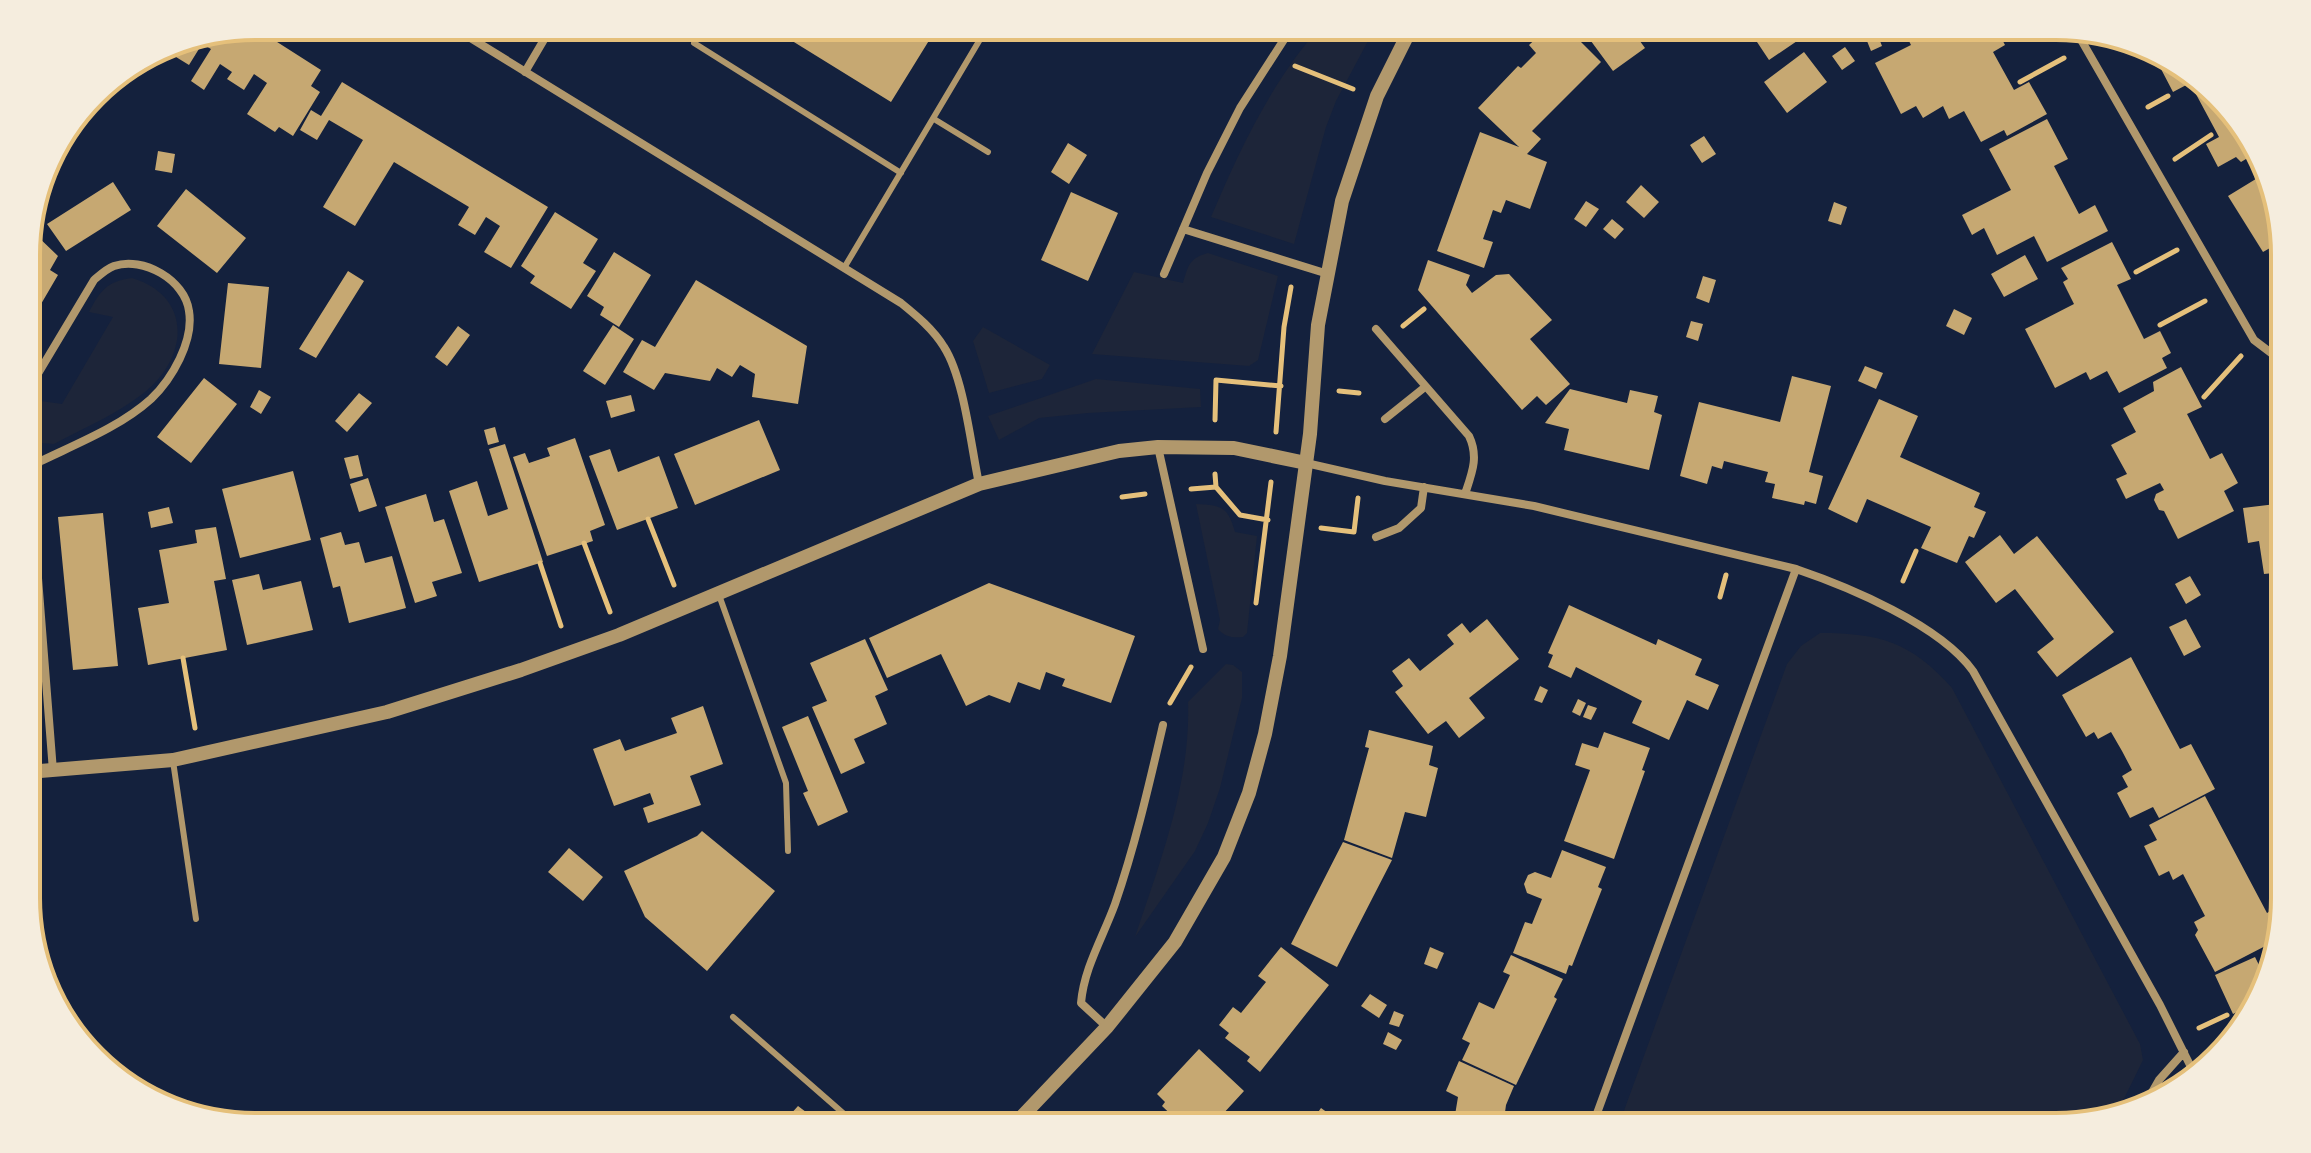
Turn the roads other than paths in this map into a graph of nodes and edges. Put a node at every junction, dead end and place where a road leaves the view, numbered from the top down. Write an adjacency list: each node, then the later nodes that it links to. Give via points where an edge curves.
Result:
1 (474, 40): 8 (street)
2 (544, 40): 8 (street)
3 (980, 40): 9 (lane)
4 (1284, 40): 12 (street, via 1240,108)
5 (1405, 40): 15 (street, via 1358,145)
6 (2082, 42): 17 (street, via 2254,340)
7 (694, 43): 11 (lane)
8 (525, 72): 13 (street)
9 (934, 119): 10 (lane); 11 (lane)
10 (988, 152)
11 (901, 173): 13 (lane)
12 (1183, 229): 14 (street); 15 (street)
13 (844, 268): 24 (street, via 901,303 944,346 956,370)
14 (1164, 274)
15 (1328, 274): 23 (street, via 1316,339)
16 (1376, 329): 19 (street)
17 (2271, 353)
18 (40, 370): 22 (street, via 94,280 116,265 136,263 173,282 184,294 189,331 171,375 151,399)
19 (1425, 387): 20 (street); 26 (street, via 1475,447)
20 (1385, 419)
21 (1158, 447): 23 (street, via 1234,448); 24 (street); 31 (street)
22 (40, 462)
23 (1306, 463): 25 (street); 39 (street, via 1273,695 1239,820 1175,942)
24 (979, 484): 29 (street)
25 (1424, 487): 26 (street); 27 (street, via 1421,508 1399,528)
26 (1465, 494): 28 (street)
27 (1376, 537)
28 (1796, 569): 40 (street, via 1872,601 1960,653); 45 (street)
29 (719, 595): 33 (street, via 570,653 387,712); 36 (lane, via 786,783)
30 (40, 600): 35 (street)
31 (1203, 649)
32 (1163, 725): 39 (street, via 1115,905 1083,984 1081,1003)
33 (173, 760): 35 (street); 37 (lane)
34 (40, 772): 35 (street)
35 (54, 772)
36 (788, 851)
37 (196, 919)
38 (733, 1017): 43 (lane)
39 (1107, 1027): 44 (street)
40 (2184, 1052): 41 (street); 42 (street)
41 (2191, 1066)
42 (2154, 1090)
43 (843, 1113)
44 (1025, 1113)
45 (1597, 1113)

